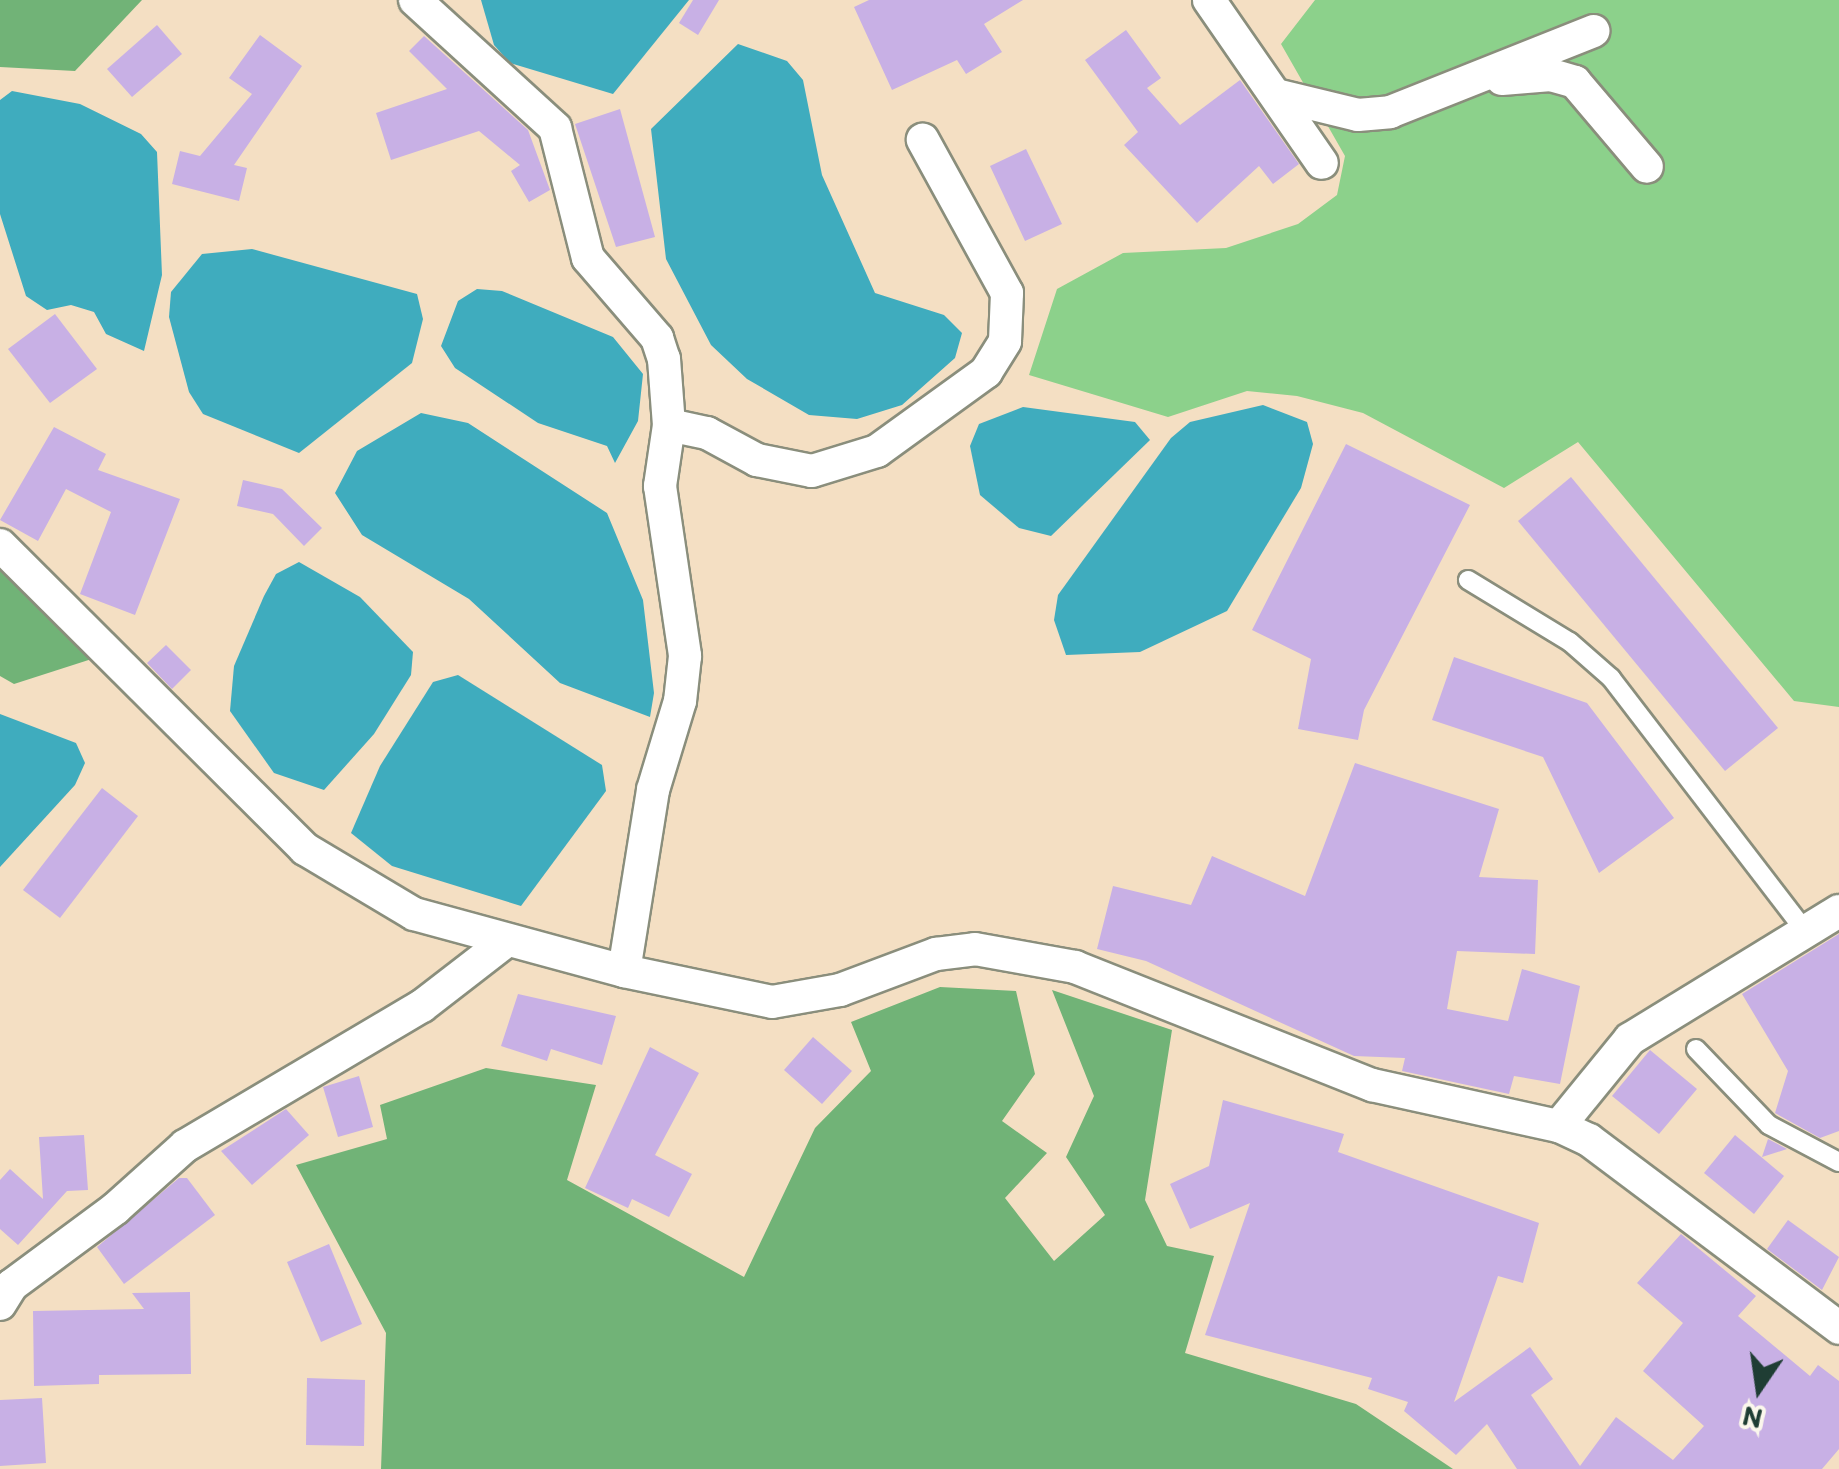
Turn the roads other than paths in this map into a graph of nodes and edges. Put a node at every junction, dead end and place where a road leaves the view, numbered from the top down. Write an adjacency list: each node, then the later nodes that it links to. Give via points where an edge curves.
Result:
1 (415, 0): 9 (street, via 555,128 588,258 657,338)
2 (1209, 0): 5 (street)
3 (1594, 31): 4 (street)
4 (1465, 82): 5 (street, via 1374,114); 8 (street, via 1552,74 1575,82)
5 (1276, 96): 7 (street)
6 (922, 140): 9 (street, via 1007,293 1004,341 986,372 877,452 812,472 757,460 707,433)
7 (1322, 162)
8 (1646, 167)
9 (669, 425): 15 (street, via 660,486 685,656 680,701 653,790)
10 (0, 545): 14 (street, via 304,849 414,914)
11 (1468, 580): 13 (lane, via 1570,642 1610,678)
12 (1839, 911): 13 (street)
13 (1806, 932): 17 (street, via 1630,1039)
14 (506, 941): 15 (street); 19 (street, via 422,1006 185,1146 116,1208 12,1285)
15 (624, 971): 17 (street, via 772,1002 840,990 936,954 1014,953 1118,981 1372,1085)
16 (1696, 1050): 18 (lane, via 1769,1125)
17 (1559, 1126): 20 (street, via 1588,1140)
18 (1839, 1162)
19 (0, 1304)
20 (1839, 1328)

